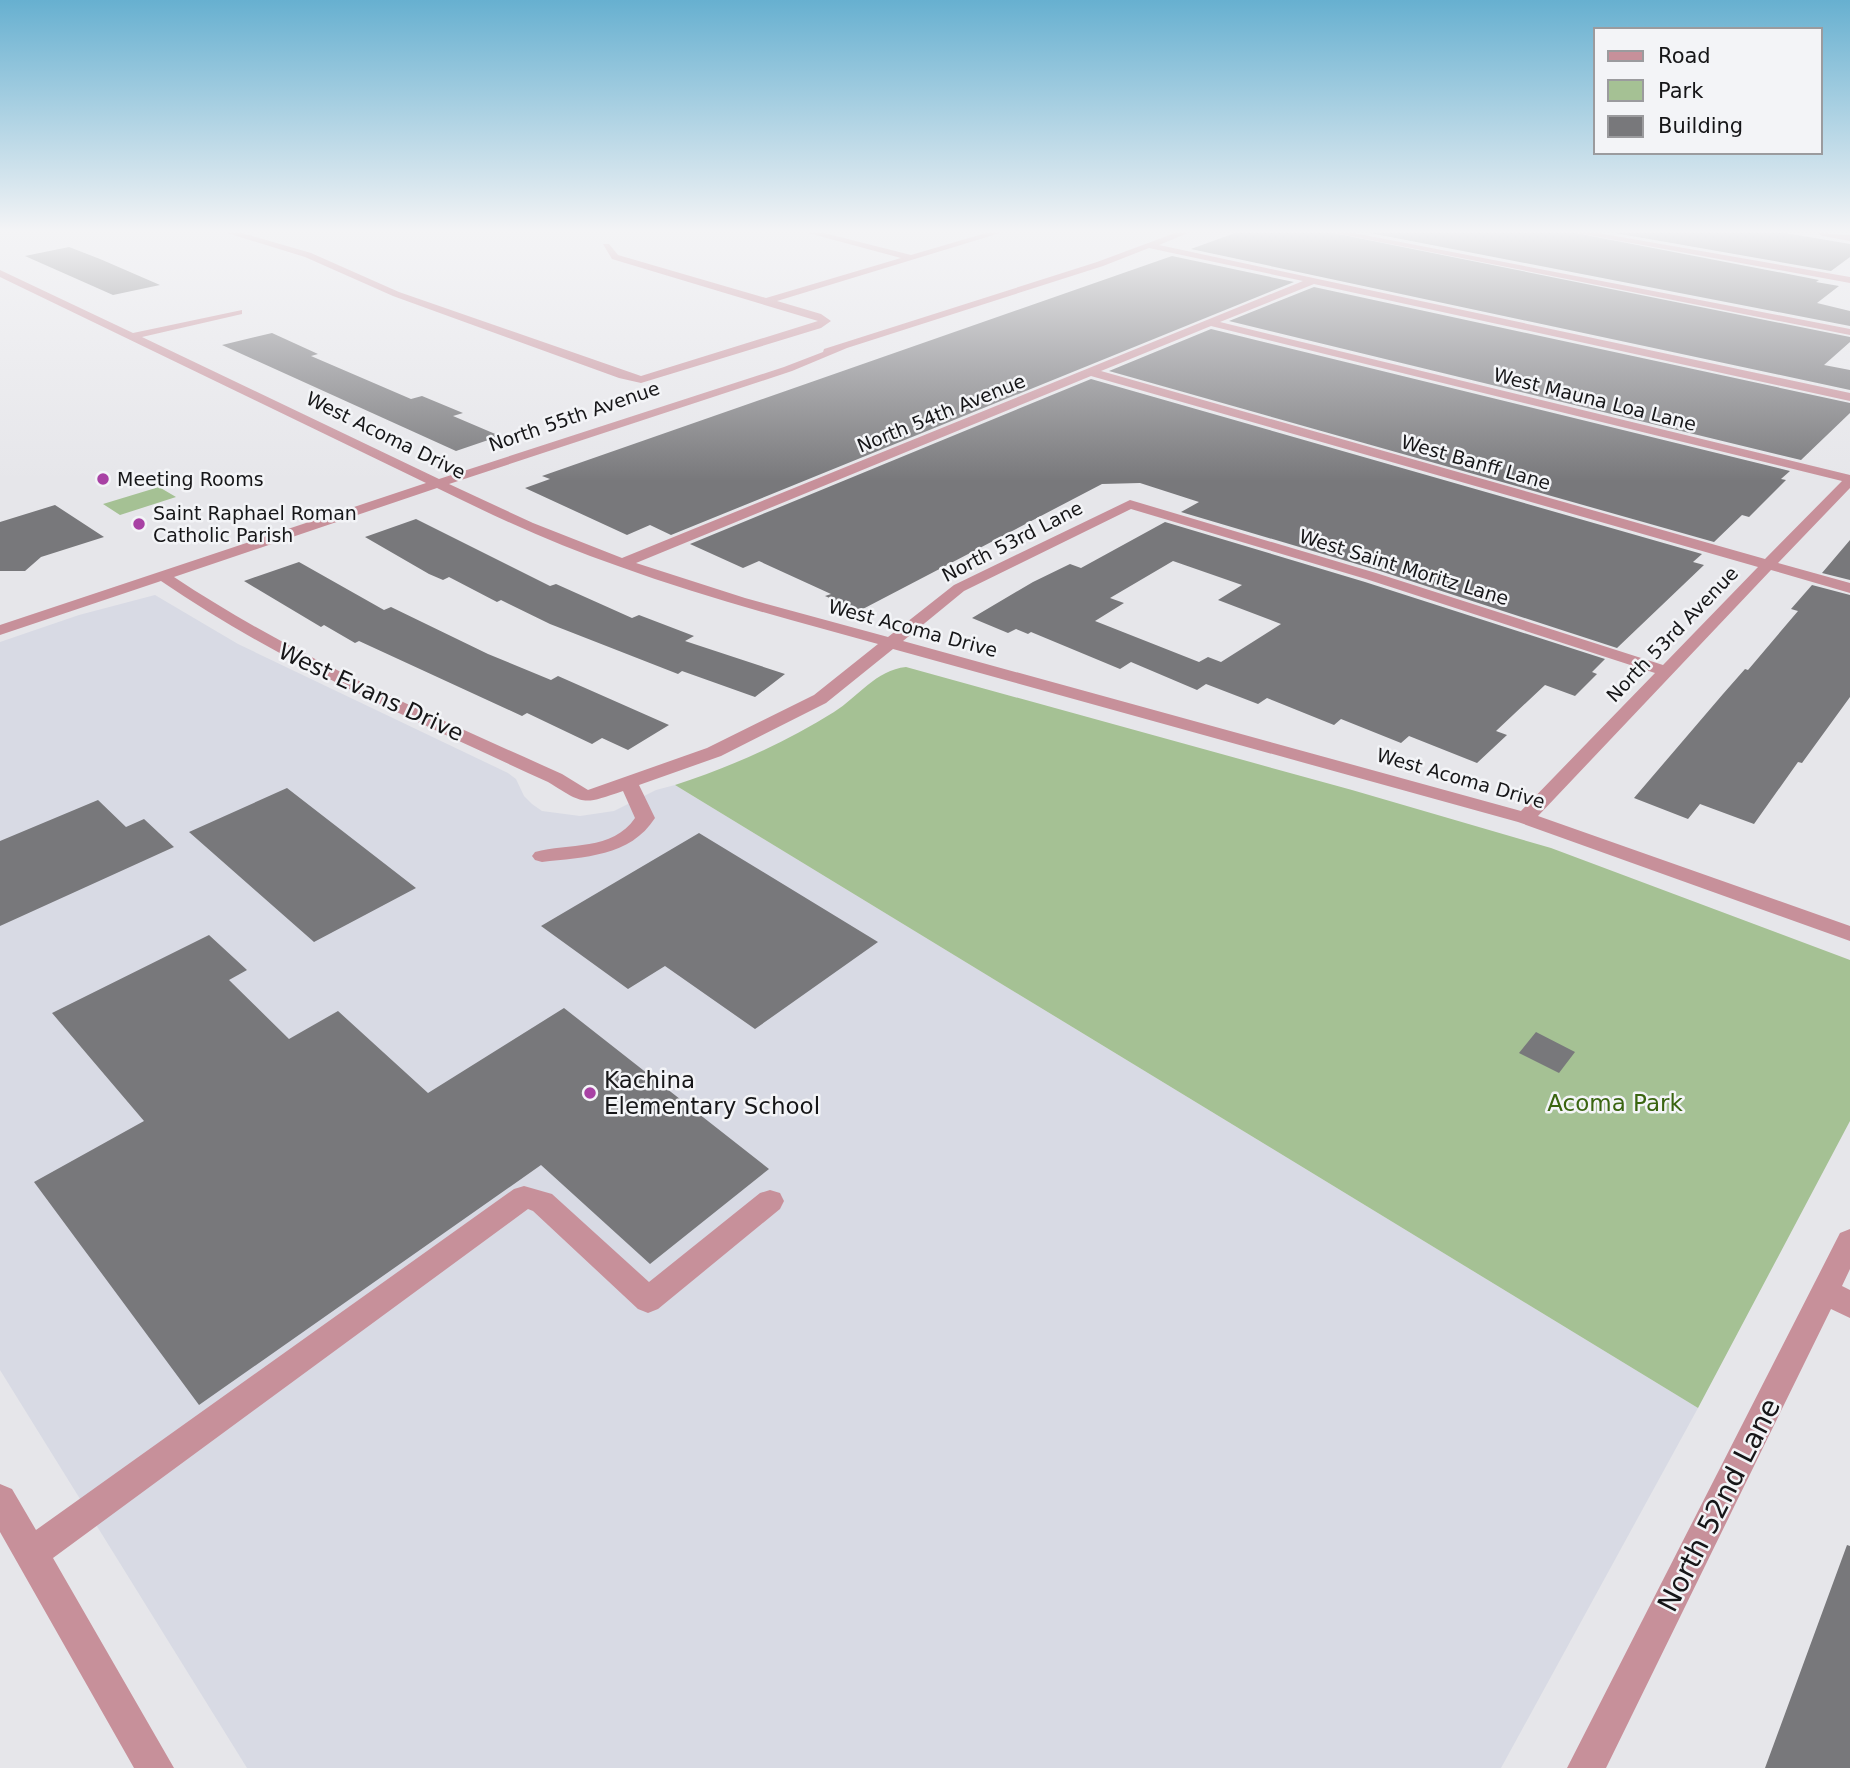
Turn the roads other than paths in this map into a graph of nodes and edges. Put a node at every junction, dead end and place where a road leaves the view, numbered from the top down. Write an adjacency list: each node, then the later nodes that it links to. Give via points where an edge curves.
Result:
1 (90, 316): 11 (street, West Acoma Drive)
2 (223, 316): 11 (street)
3 (456, 316): 4 (street, via 641,380 826,321)
4 (810, 316)
5 (939, 316): 15 (street, North 55th Avenue)
6 (1228, 316): 9 (street, North 54th Avenue)
7 (1472, 316): 13 (street)
8 (1765, 316): 10 (street)
9 (1210, 323): 12 (street, North 54th Avenue); 14 (street, West Mauna Loa Lane)
10 (1850, 332)
11 (133, 336): 15 (street, West Acoma Drive)
12 (1091, 372): 17 (street, North 54th Avenue); 18 (street, West Banff Lane)
13 (1850, 397)
14 (1850, 479): 18 (street, North 53rd Avenue)
15 (438, 484): 17 (street, West Acoma Drive); 19 (street, North 55th Avenue)
16 (1130, 504): 22 (street, North 53rd Lane, via 958,588); 23 (street, West Saint Moritz Lane)
17 (622, 563): 22 (street, West Acoma Drive)
18 (1768, 565): 20 (street, West Banff Lane); 23 (street, North 53rd Avenue)
19 (163, 576): 21 (street, North 55th Avenue); 25 (street, West Evans Drive, via 273,646 555,778)
20 (1850, 588)
21 (0, 630)
22 (889, 644): 24 (street, North 53rd Lane, via 820,699 714,752); 26 (street, West Acoma Drive)
23 (1666, 671): 26 (street, North 53rd Avenue)
24 (628, 781): 25 (street, North 53rd Lane); 27 (street, via 645,818 639,831 614,844)
25 (586, 797)
26 (1525, 818): 28 (street, West Acoma Drive)
27 (542, 856)
28 (1850, 934)
29 (770, 1201): 33 (street, via 648,1300 542,1202 524,1197)
30 (1850, 1241): 31 (street, North 52nd Lane)
31 (1837, 1298): 35 (street, North 52nd Lane)
32 (0, 1500): 33 (street)
33 (30, 1554): 34 (street)
34 (155, 1768)
35 (1586, 1768)

